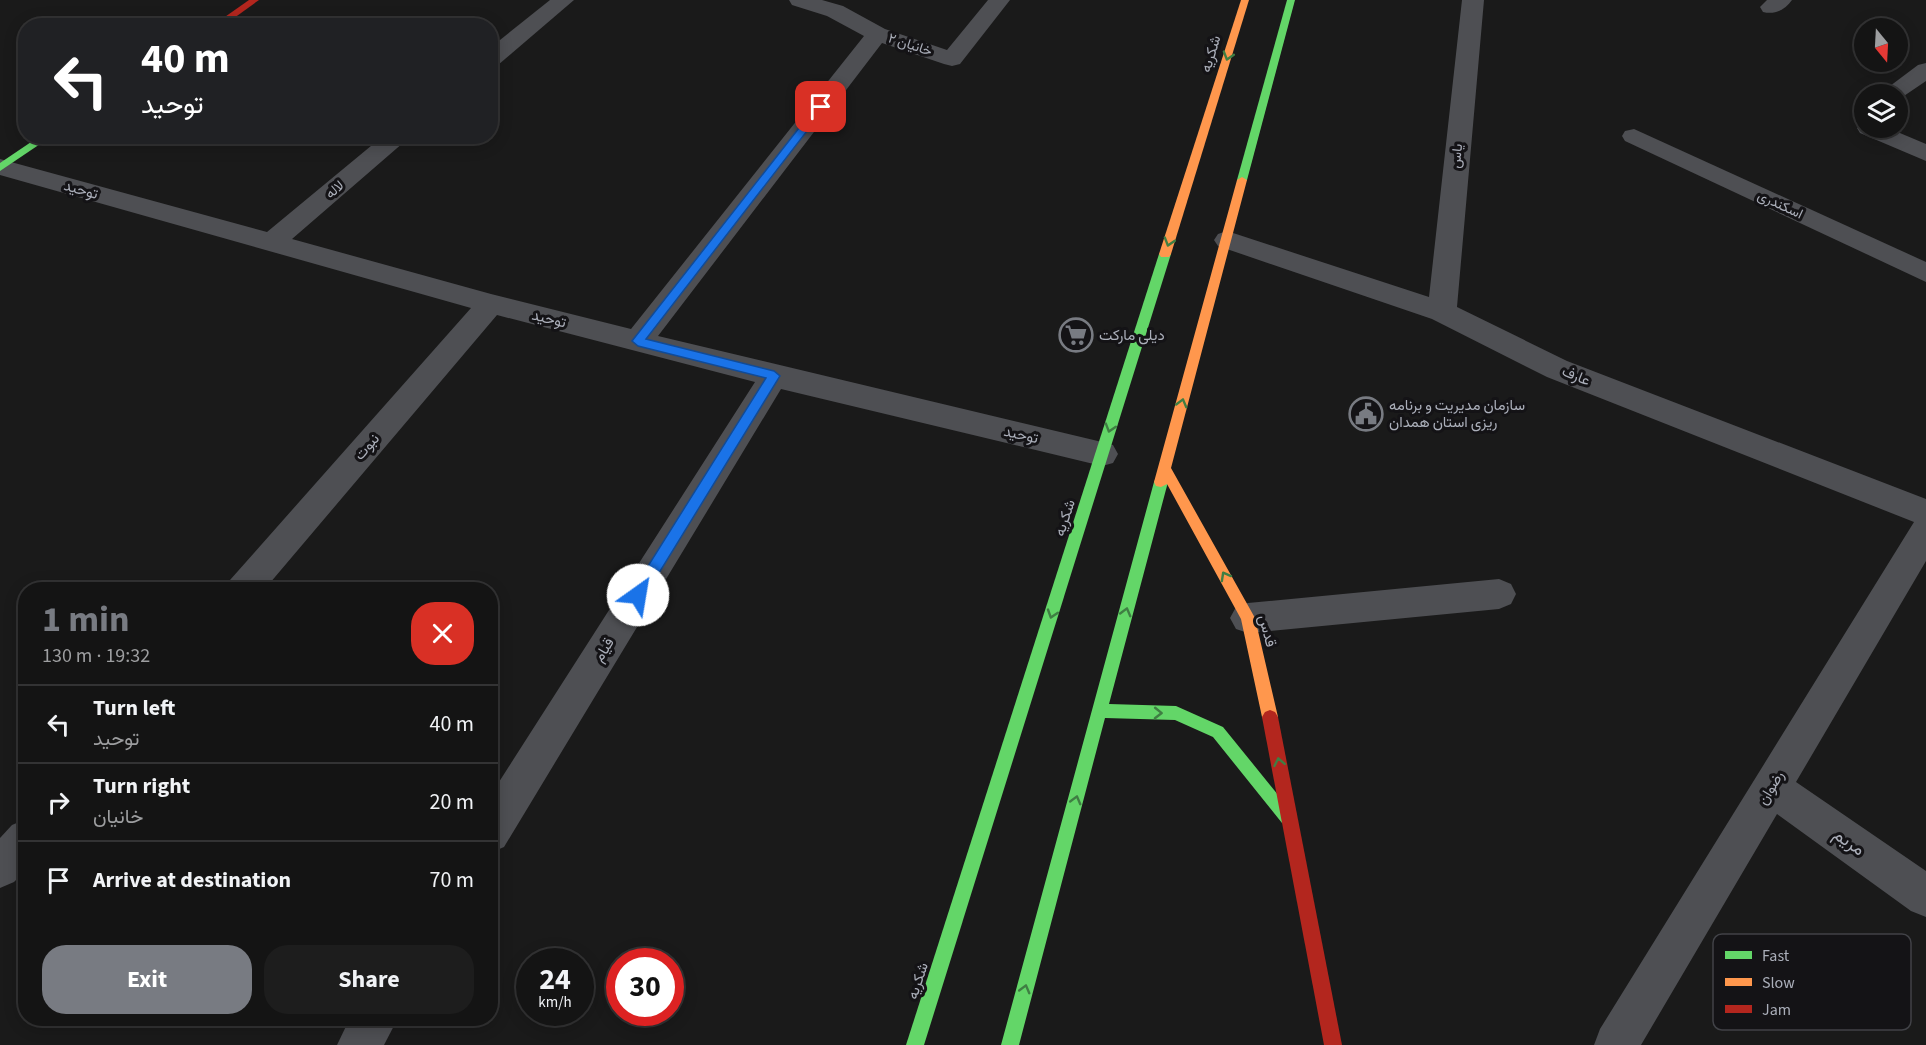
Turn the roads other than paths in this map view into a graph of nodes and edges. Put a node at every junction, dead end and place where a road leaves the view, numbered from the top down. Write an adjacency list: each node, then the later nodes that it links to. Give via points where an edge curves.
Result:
1 (255, 0): 9 (main road)
2 (563, 0): 11 (street)
3 (800, 0): 8 (street, خانیان ۲)
4 (999, 0): 10 (street, خانیان ۲, via 952,59)
5 (1245, 0): 27 (main road, شکریه, one-way to 27)
6 (1291, 0): 20 (main road)
7 (1473, 0): 24 (street, یاس)
8 (840, 6): 10 (street, خانیان ۲)
9 (228, 18)
10 (877, 34): 25 (street)
11 (498, 53)
12 (1926, 70): 13 (street)
13 (1907, 84)
14 (1634, 136): 22 (street, اسکندری)
15 (1895, 138): 18 (street)
16 (33, 144): 19 (main road)
17 (389, 144): 21 (street, لاله)
18 (1926, 153)
19 (4, 160): 21 (street, توحید)
20 (1227, 240): 24 (street, عارف); 28 (main road, one-way to 20)
21 (271, 243): 23 (street, توحید)
22 (1926, 273)
23 (491, 304): 25 (street, توحید); 31 (street, نبوت)
24 (1442, 312): 29 (street, عارف, via 1557,369)
25 (638, 341): 26 (street, توحید)
26 (774, 376): 27 (street, توحید); 37 (street, قیام)
27 (1102, 454): 43 (main road, شکریه, one-way to 43)
28 (1165, 469): 33 (main road, قدس, one-way to 28); 34 (main road, one-way to 28)
29 (1926, 513)
30 (1926, 531): 35 (street, رضوان)
31 (250, 582)
32 (1498, 594): 33 (street)
33 (1248, 618): 36 (main road, قدس, one-way to 33)
34 (1100, 711): 36 (main road, قدس, one-way to 36, via 1176,713 1218,732); 44 (main road, one-way to 34)
35 (1771, 788): 40 (street, مریم); 46 (street, رضوان)
36 (1290, 819): 45 (main road, قدس)
37 (498, 820)
38 (18, 848): 39 (street)
39 (0, 868)
40 (1926, 896)
41 (371, 1026): 42 (street)
42 (359, 1045)
43 (915, 1045)
44 (1010, 1045)
45 (1333, 1045)
46 (1616, 1045)

